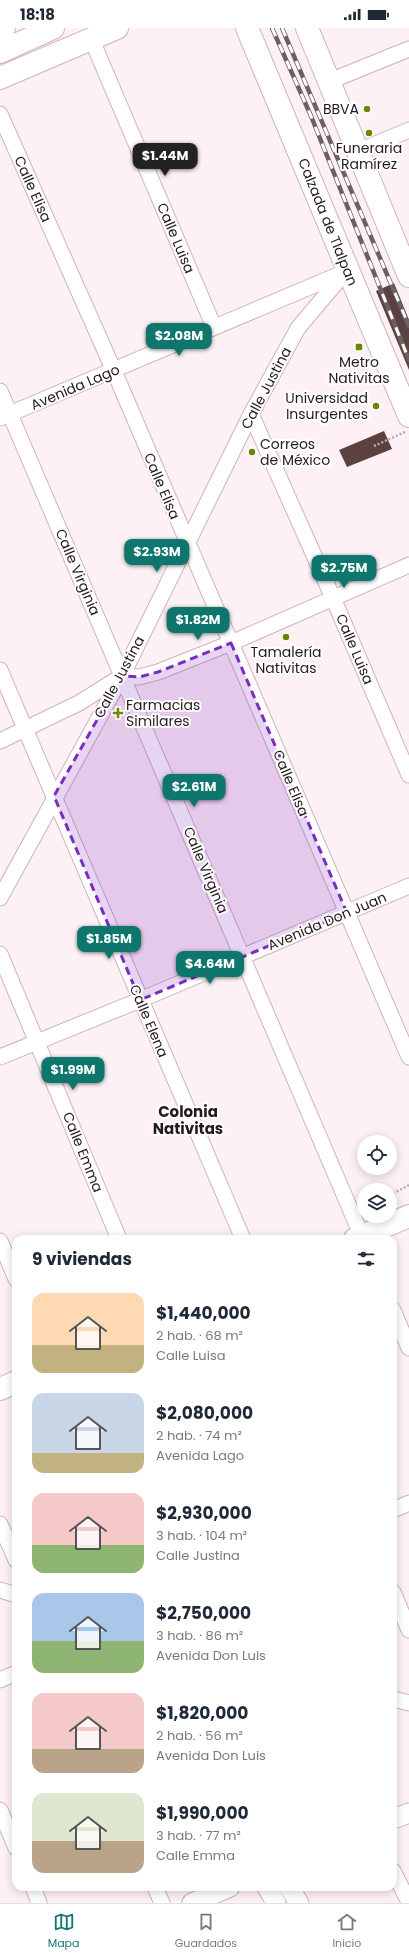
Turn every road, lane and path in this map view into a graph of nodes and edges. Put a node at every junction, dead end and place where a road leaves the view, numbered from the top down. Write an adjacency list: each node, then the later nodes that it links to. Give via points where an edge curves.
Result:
1 (4, 28): 6 (main road)
2 (52, 28): 9 (main road)
3 (116, 28): 7 (main road)
4 (248, 28): 15 (main road, Calzada de Tlalpan)
5 (307, 28): 11 (main road)
6 (0, 30)
7 (91, 38): 10 (main road); 17 (street, Calle Luisa)
8 (409, 49): 11 (street)
9 (0, 52)
10 (0, 78)
11 (330, 81): 14 (main road)
12 (0, 114): 18 (street, Calle Elisa)
13 (409, 130): 14 (street)
14 (359, 151): 16 (main road)
15 (348, 270): 17 (street, Avenida Lago); 20 (street, Calle Justina, via 298,328); 22 (main road, Calzada de Tlalpan)
16 (409, 274)
17 (214, 327): 18 (street, Avenida Lago)
18 (114, 371): 21 (street, Avenida Lago); 25 (street, Calle Elisa)
19 (0, 391): 21 (street, Calle Virginia)
20 (251, 414): 25 (street, Calle Justina); 27 (street, Calle Luisa)
21 (5, 416): 30 (street, Calle Virginia)
22 (409, 416)
23 (409, 430): 24 (path)
24 (374, 446)
25 (186, 542): 28 (street, Calle Elisa); 30 (street, Calle Justina)
26 (409, 566): 27 (street)
27 (333, 598): 28 (street); 33 (street, Calle Luisa)
28 (231, 643): 30 (street, via 139,677); 37 (street, Calle Elisa)
29 (0, 670): 31 (street, Calle Elena)
30 (122, 676): 31 (street, via 79,703); 34 (street, Calle Justina); 39 (street, Calle Virginia)
31 (26, 730): 32 (street); 34 (street, Calle Elena)
32 (0, 741)
33 (409, 775)
34 (54, 796): 36 (street, Calle Justina); 40 (street, Calle Elena)
35 (409, 886): 37 (street, Avenida Don Juan)
36 (0, 898)
37 (347, 913): 39 (street, Avenida Don Juan); 43 (street, Calle Elisa)
38 (0, 954): 41 (street, Calle Emma)
39 (243, 957): 40 (street, Avenida Don Juan); 49 (street, Calle Virginia)
40 (140, 1000): 41 (street, Avenida Don Juan); 48 (street, Calle Elena)
41 (38, 1041): 42 (street, Avenida Don Juan); 47 (street, Calle Emma)
42 (0, 1057)
43 (409, 1057)
44 (409, 1185): 45 (path)
45 (397, 1191)
46 (409, 1216): 50 (main road)
47 (117, 1235)
48 (241, 1235)
49 (359, 1235)
50 (367, 1235)
51 (0, 1241): 52 (street)
52 (12, 1270)
53 (397, 1320): 54 (street)
54 (409, 1348)
55 (12, 1384): 56 (main road)
56 (0, 1389)
57 (409, 1503): 58 (street)
58 (397, 1508)
59 (0, 1524): 60 (street)
60 (12, 1551)
61 (0, 1590): 62 (street)
62 (12, 1594)
63 (397, 1602): 64 (street)
64 (409, 1630)
65 (12, 1675): 66 (street)
66 (0, 1680)
67 (397, 1700): 68 (street)
68 (409, 1703)
69 (0, 1810): 72 (street)
70 (409, 1813): 71 (street)
71 (397, 1818)
72 (12, 1838)
73 (397, 1879): 79 (street)
74 (34, 1891): 80 (street)
75 (157, 1891): 81 (street)
76 (220, 1891): 82 (street)
77 (269, 1891): 83 (street)
78 (292, 1891): 84 (street)
79 (409, 1902)
80 (39, 1903)
81 (162, 1903)
82 (192, 1903)
83 (276, 1903)
84 (299, 1903)

